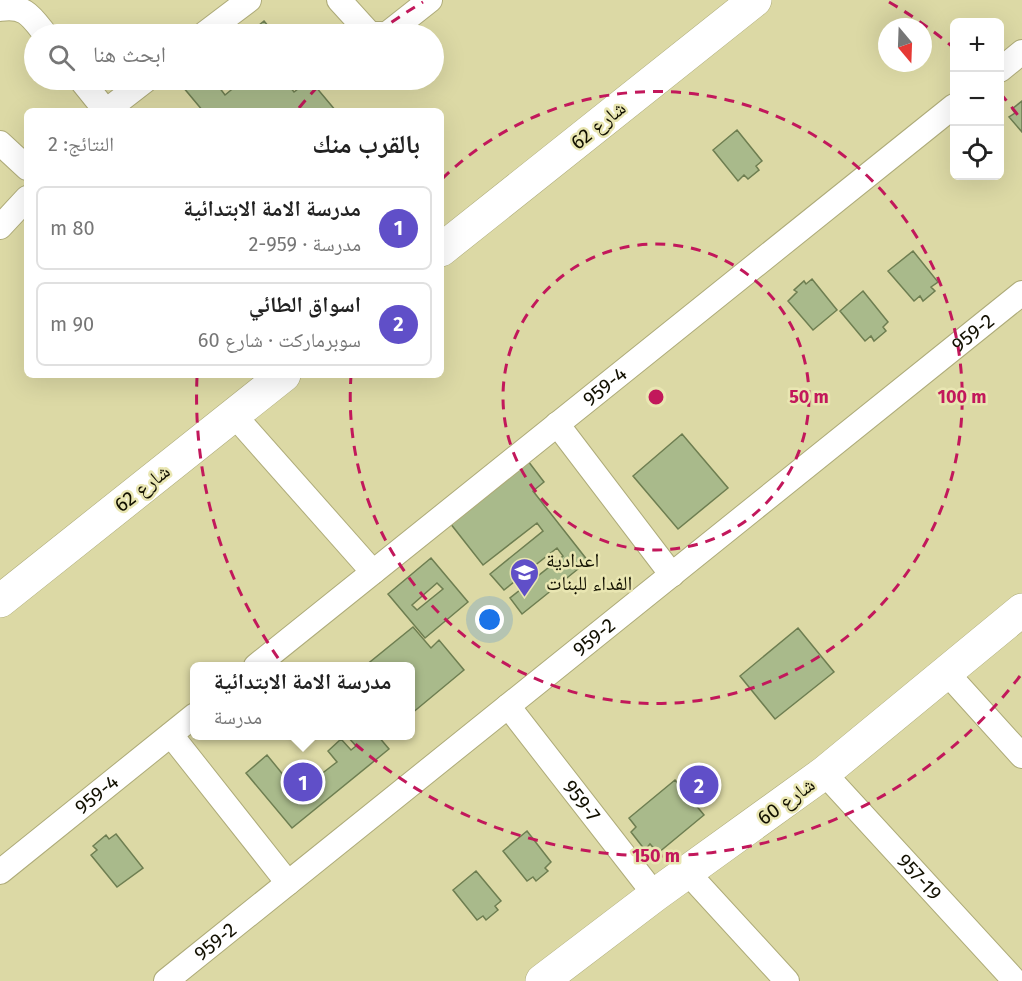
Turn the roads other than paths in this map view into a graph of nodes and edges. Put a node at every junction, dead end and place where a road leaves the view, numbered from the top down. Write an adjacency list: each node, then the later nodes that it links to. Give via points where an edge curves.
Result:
1 (249, 0): 7 (street)
2 (339, 0): 8 (street)
3 (430, 0): 9 (street)
4 (755, 0): 21 (street, شارع 62)
5 (0, 9): 6 (street, via 17,8)
6 (37, 24)
7 (217, 24)
8 (361, 24)
9 (400, 24)
10 (1022, 52): 11 (street)
11 (1004, 66)
12 (89, 90): 14 (street)
13 (133, 90): 15 (street)
14 (104, 108)
15 (110, 108)
16 (950, 109): 25 (street, 959-4)
17 (0, 143): 18 (street)
18 (24, 165)
19 (24, 204): 20 (street)
20 (0, 227)
21 (444, 248)
22 (1022, 293): 27 (street, 959-2)
23 (280, 378): 24 (street, شارع 62)
24 (234, 415): 26 (street); 28 (street, شارع 62)
25 (557, 424): 26 (street, 959-4); 27 (street)
26 (373, 572): 30 (street, 959-4)
27 (672, 575): 32 (street, 959-2)
28 (0, 601)
29 (1022, 610): 31 (street, شارع 60)
30 (261, 662)
31 (946, 672): 35 (street); 36 (street, شارع 60)
32 (508, 706): 39 (street, 959-2); 40 (street, 959-7)
33 (190, 719): 34 (street, 959-4)
34 (171, 735): 37 (street, 959-4); 39 (street)
35 (1022, 756)
36 (824, 773): 38 (street, شارع 60); 44 (street, 957-19)
37 (0, 872)
38 (687, 872): 40 (street, شارع 60); 43 (street)
39 (288, 883): 42 (street, 959-2)
40 (655, 895): 41 (street, شارع 60)
41 (555, 977)
42 (166, 981)
43 (787, 981)
44 (1015, 981)

